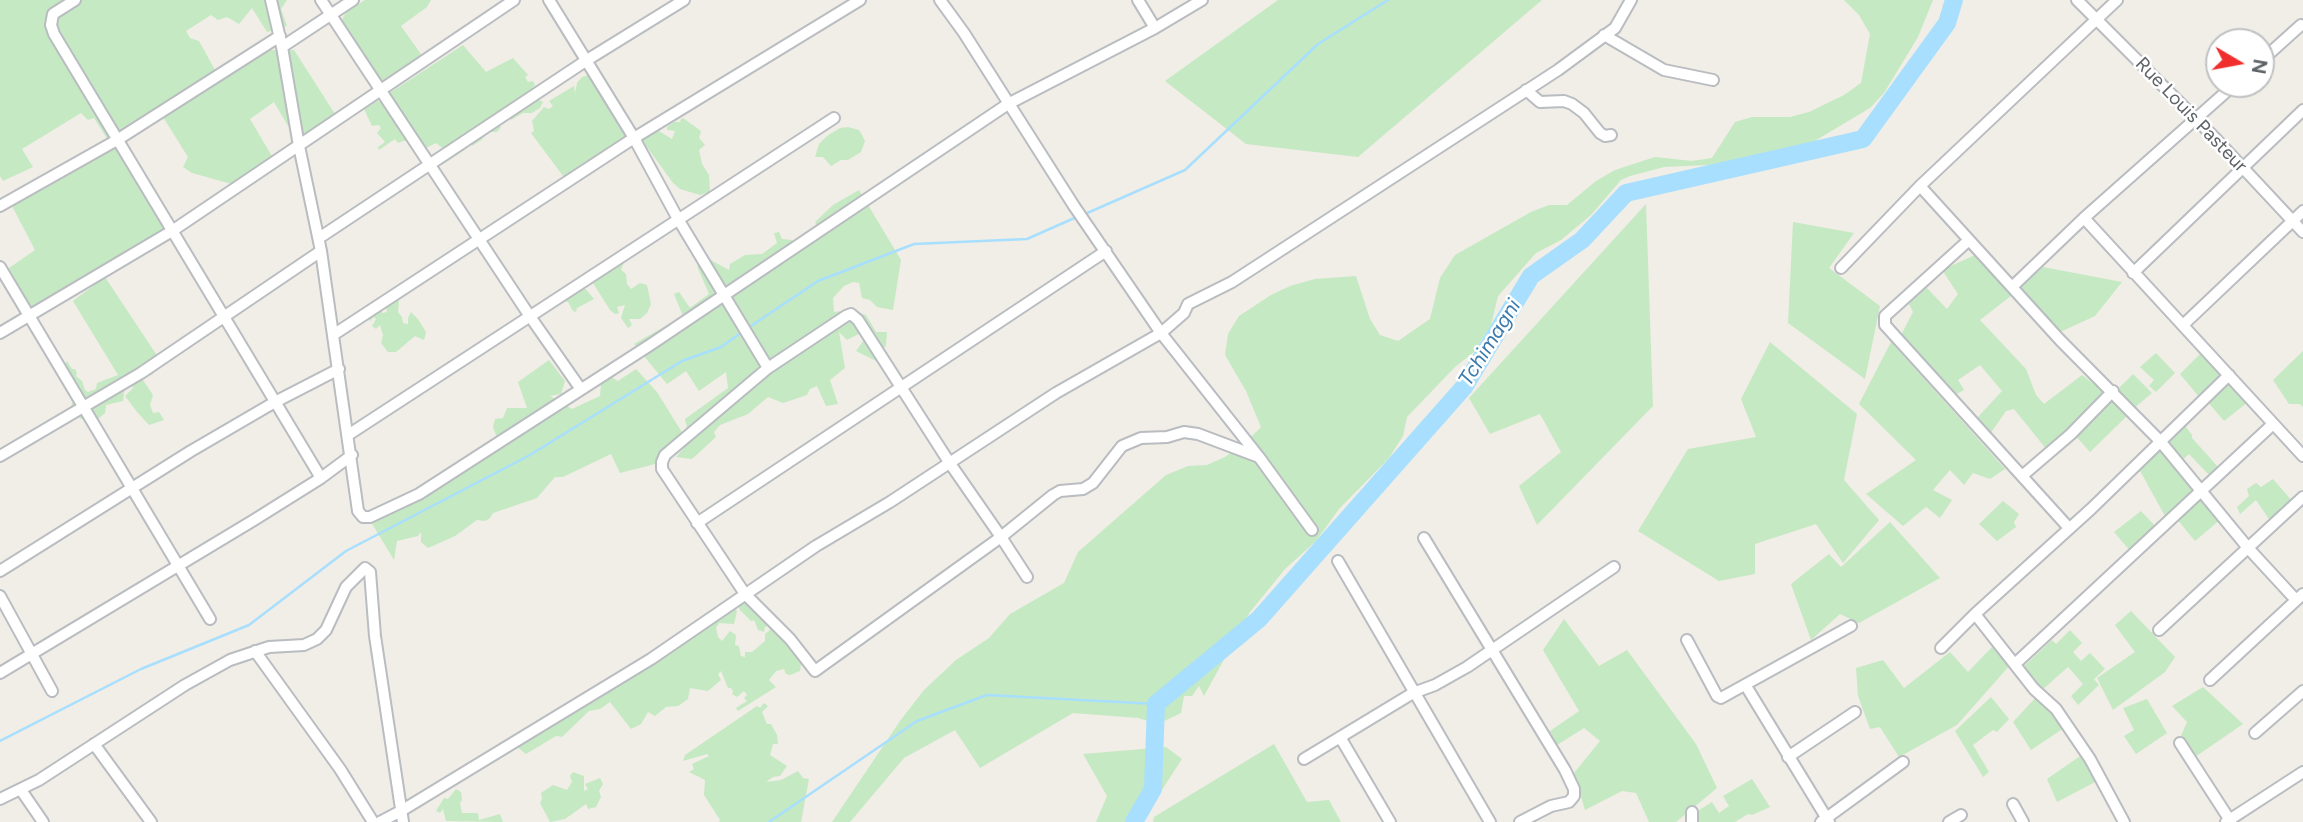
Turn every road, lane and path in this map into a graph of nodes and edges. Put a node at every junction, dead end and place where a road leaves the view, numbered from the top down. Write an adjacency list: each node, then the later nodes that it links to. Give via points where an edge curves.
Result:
1 (75, 0): 33 (street, via 53,14 51,25)
2 (271, 0): 20 (street)
3 (321, 0): 15 (street)
4 (354, 0): 15 (street)
5 (514, 0): 24 (street)
6 (549, 0): 22 (street)
7 (684, 0): 22 (street)
8 (860, 0): 32 (street)
9 (940, 0): 27 (street)
10 (1138, 0): 18 (street)
11 (1202, 0): 18 (street)
12 (1631, 0): 19 (street, via 1619,24)
13 (2077, 0): 16 (street, Rue Louis Pasteur)
14 (2117, 0): 16 (street)
15 (330, 15): 20 (street); 24 (street)
16 (2097, 20): 30 (street, Rue Louis Pasteur); 37 (street)
17 (2301, 25): 21 (street)
18 (1155, 28): 27 (street)
19 (1604, 35): 23 (street, via 1664,71); 25 (street)
20 (281, 42): 33 (street); 34 (street)
21 (2275, 48)
22 (587, 60): 32 (street); 35 (street)
23 (1713, 80)
24 (381, 89): 34 (street); 35 (street)
25 (1525, 90): 31 (street, via 1540,102 1572,104 1600,133); 60 (street, via 1232,282 1188,304)
26 (2219, 98): 30 (street)
27 (1008, 104): 49 (street); 54 (street)
28 (2303, 110): 36 (street)
29 (834, 118): 41 (street)
30 (2196, 119): 36 (street, Rue Louis Pasteur); 40 (street)
31 (1611, 135)
32 (634, 138): 41 (street); 46 (street)
33 (117, 140): 38 (street); 43 (street)
34 (299, 146): 43 (street); 45 (street)
35 (431, 166): 45 (street); 46 (street)
36 (2242, 167): 42 (street, Rue Louis Pasteur); 52 (street)
37 (1920, 186): 47 (street); 51 (street)
38 (0, 206)
39 (2303, 211): 42 (street)
40 (2084, 218): 52 (street); 53 (street)
41 (678, 219): 54 (street); 55 (street)
42 (2292, 220): 44 (street, Rue Louis Pasteur); 58 (street)
43 (172, 231): 56 (street); 57 (street)
44 (2303, 232)
45 (319, 238): 48 (street)
46 (479, 240): 55 (street); 61 (street)
47 (1969, 240): 53 (street); 78 (street, via 1885,316 1885,326)
48 (321, 251): 57 (street); 61 (street)
49 (1106, 251): 60 (street); 65 (street)
50 (0, 267): 56 (street)
51 (1840, 268)
52 (2133, 273): 58 (street)
53 (2012, 287): 67 (street)
54 (725, 294): 62 (street); 66 (street)
55 (529, 315): 66 (street); 71 (street)
56 (28, 316): 59 (street); 69 (street)
57 (223, 316): 68 (street); 69 (street)
58 (2183, 326): 64 (street)
59 (0, 332)
60 (1161, 332): 76 (street); 77 (street)
61 (333, 335): 63 (street)
62 (768, 368): 65 (street, via 851,314); 83 (street, via 665,455 662,469)
63 (338, 369): 68 (street); 71 (street)
64 (2229, 375): 70 (street); 72 (street)
65 (901, 386): 77 (street); 83 (street)
66 (580, 388): 73 (street, via 419,494 370,517 358,511)
67 (2113, 391): 72 (street); 78 (street)
68 (275, 402): 79 (street); 80 (street)
69 (85, 407): 74 (street); 80 (street)
70 (2273, 424): 75 (street); 81 (street)
71 (348, 435): 73 (street)
72 (2160, 441): 81 (street); 84 (street)
73 (352, 455): 79 (street)
74 (0, 456)
75 (2303, 456)
76 (1259, 457): 85 (street); 86 (street, via 1184,432 1134,440 1122,446 1093,483 1053,495)
77 (949, 463): 86 (street); 94 (street)
78 (2022, 476): 84 (street)
79 (321, 478): 90 (street)
80 (130, 488): 90 (street); 92 (street)
81 (2200, 492): 88 (street); 106 (street)
82 (2303, 497): 88 (street)
83 (697, 523): 94 (street)
84 (2068, 528): 97 (street)
85 (1312, 530)
86 (1001, 537): 93 (street); 94 (street, via 817,671)
87 (1424, 538): 103 (street)
88 (2249, 549): 96 (street); 100 (street)
89 (1338, 561): 112 (street)
90 (177, 566): 98 (street); 105 (street)
91 (1614, 567): 103 (street)
92 (0, 571)
93 (1027, 577)
94 (745, 594): 126 (street)
95 (0, 596): 105 (street)
96 (2300, 597): 108 (street)
97 (1975, 614): 102 (street); 106 (street)
98 (210, 619)
99 (1851, 626): 109 (street)
100 (2159, 630)
101 (1687, 640): 109 (street, via 1717,696 1725,697)
102 (1941, 648)
103 (1490, 650): 112 (street, via 1435,685); 135 (street, via 1574,789 1569,802)
104 (255, 651): 117 (street, via 185,685); 126 (street, via 317,639 326,631 346,587 368,569); 131 (street)
105 (33, 653): 107 (street); 110 (street)
106 (2015, 664): 138 (street, via 2063,719)
107 (0, 673)
108 (2210, 680)
109 (1746, 686): 118 (street)
110 (52, 691)
111 (2303, 691): 114 (street)
112 (1413, 693): 115 (street); 134 (street)
113 (1855, 712): 118 (street)
114 (2255, 733)
115 (1340, 737): 119 (street); 133 (street)
116 (2180, 743): 128 (street)
117 (94, 744): 122 (street); 130 (street)
118 (1788, 757): 127 (street)
119 (1304, 759)
120 (1903, 762): 127 (street)
121 (2302, 774): 128 (street)
122 (21, 790): 123 (street); 129 (street)
123 (0, 799)
124 (2013, 804): 137 (street)
125 (1961, 815): 136 (street)
126 (402, 817): 132 (street)
127 (1825, 821)
128 (2229, 821)
129 (43, 822)
130 (151, 822)
131 (373, 822)
132 (380, 822)
133 (1390, 822)
134 (1490, 822)
135 (1520, 822)
136 (1949, 822)
137 (2023, 822)
138 (2124, 822)

